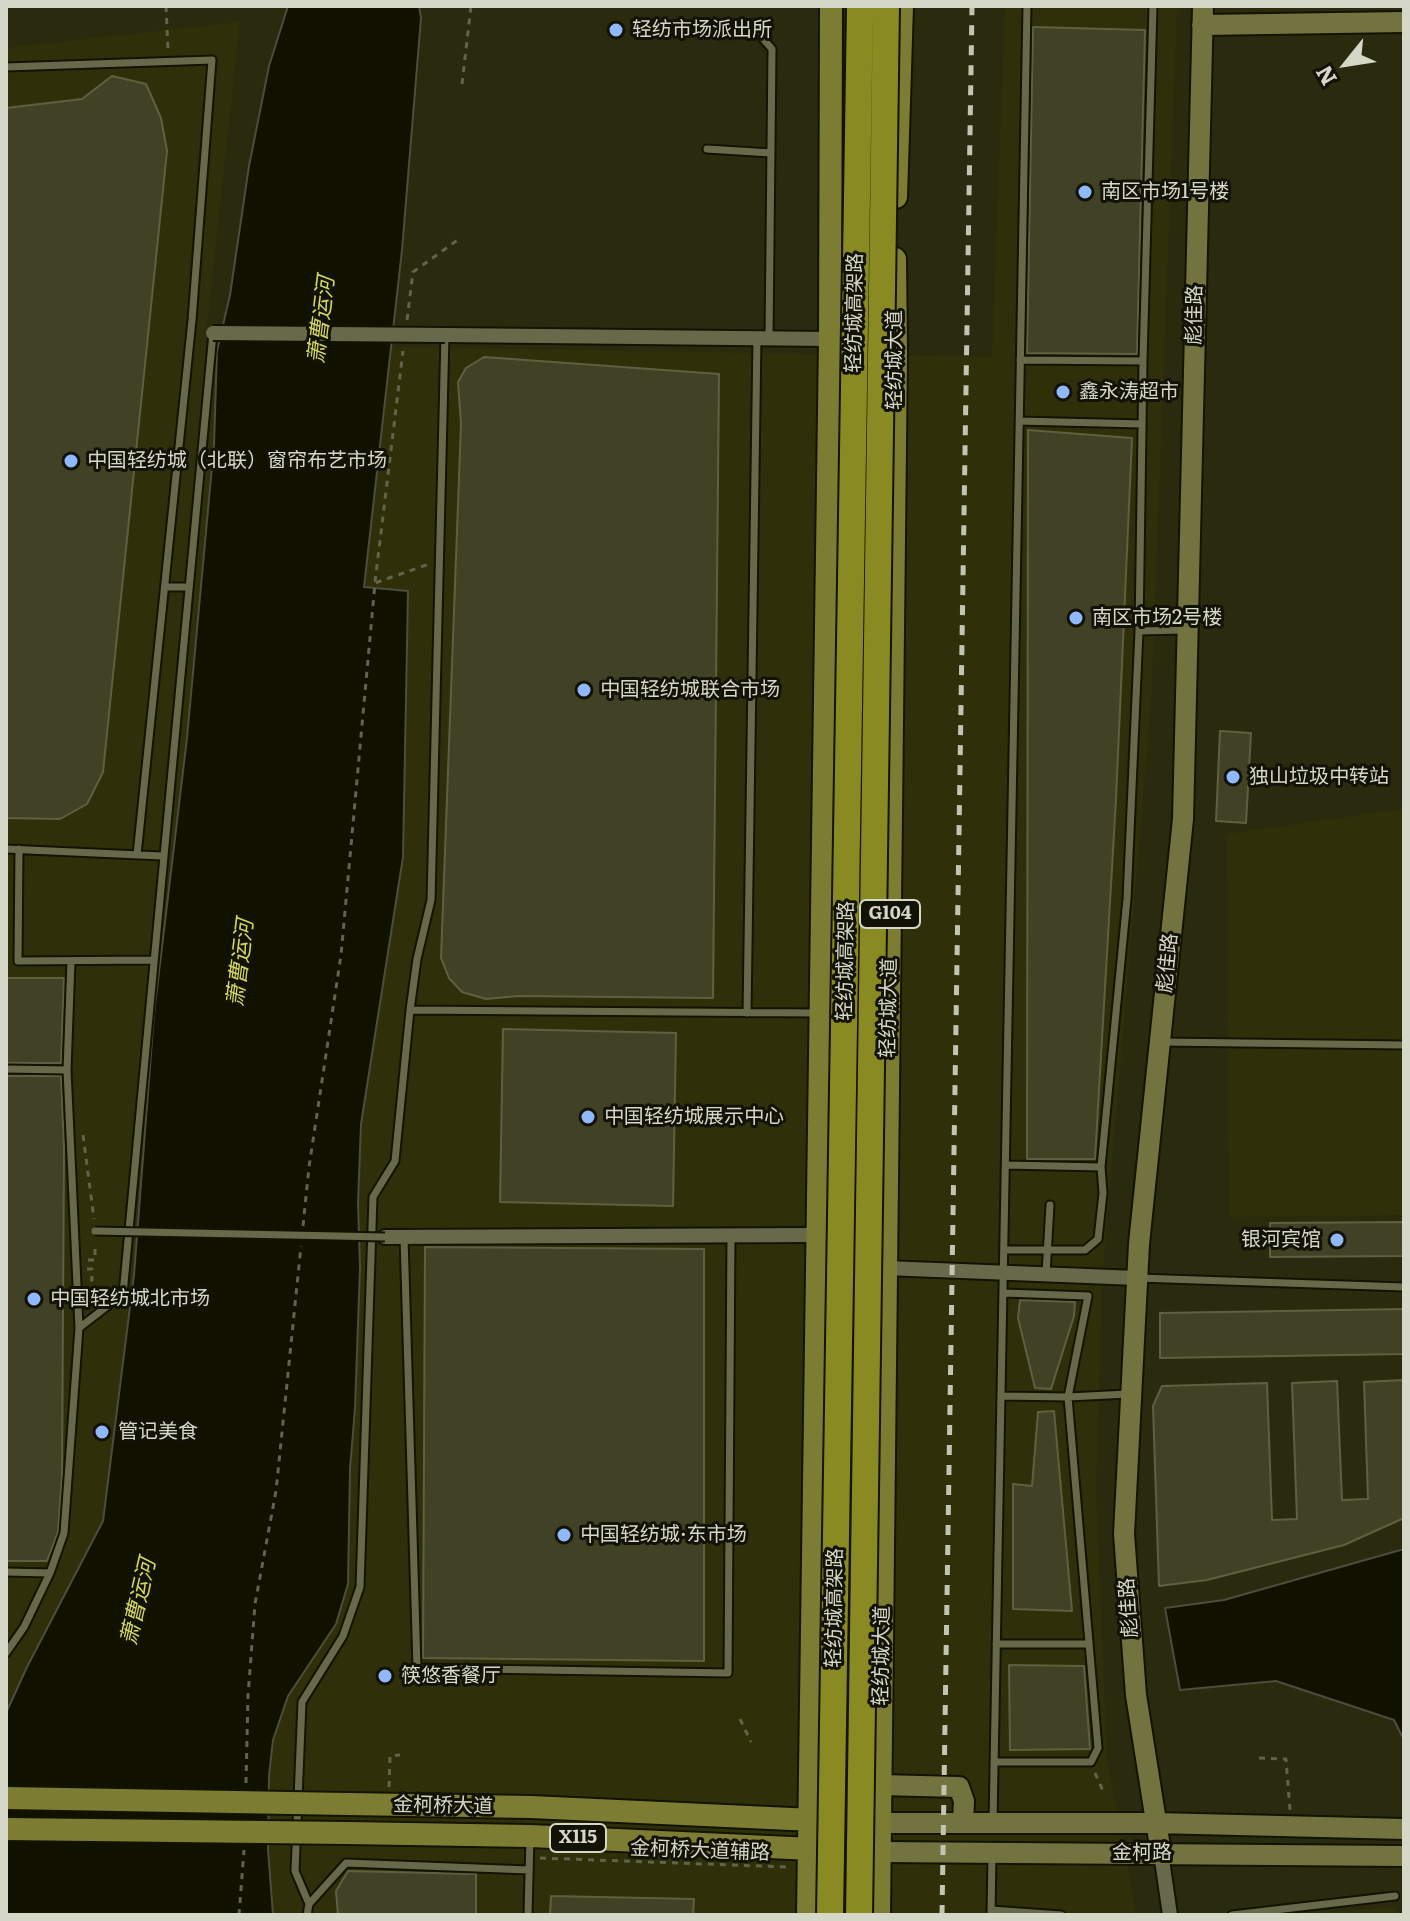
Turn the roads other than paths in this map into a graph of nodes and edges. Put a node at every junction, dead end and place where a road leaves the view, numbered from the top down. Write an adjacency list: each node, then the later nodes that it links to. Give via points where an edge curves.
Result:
1 (831, 6): 16 (main road)
2 (860, 6): 86 (highway, 轻纺城高架路, bridge)
3 (886, 6): 87 (highway, 轻纺城高架路, bridge)
4 (902, 6): 48 (main road, 轻纺城大道 / G104, via 894,237)
5 (1027, 6): 17 (lane)
6 (1153, 6): 18 (lane)
7 (1203, 16): 8 (street); 23 (street, 彪佳路)
8 (1404, 22)
9 (732, 24): 12 (lane, via 750,24 772,49)
10 (6, 67): 21 (lane, via 212,60)
11 (707, 149): 12 (lane)
12 (771, 153): 15 (lane)
13 (213, 333): 14 (street, bridge); 22 (lane)
14 (445, 335): 15 (street); 31 (lane, via 431,900)
15 (763, 338): 16 (street); 32 (lane)
16 (830, 339): 33 (main road)
17 (1020, 360): 18 (lane); 19 (lane)
18 (1143, 361): 20 (lane)
19 (1019, 421): 20 (lane); 38 (lane)
20 (1142, 424): 24 (lane)
21 (165, 587): 22 (lane); 27 (lane)
22 (188, 587): 28 (lane)
23 (1188, 630): 24 (lane); 34 (street, 彪佳路, via 1183,819)
24 (1139, 631): 39 (lane, via 1127,899)
25 (6, 849): 26 (lane)
26 (19, 849): 27 (lane); 30 (lane, via 18,961)
27 (137, 855): 28 (lane)
28 (162, 856): 29 (lane)
29 (154, 960): 30 (lane); 54 (lane, via 123,1294)
30 (71, 961): 37 (lane)
31 (410, 1010): 32 (lane); 81 (lane, via 395,1161 373,1197 360,1587 343,1636 302,1702 295,1871)
32 (747, 1013): 33 (lane)
33 (820, 1013): 43 (main road)
34 (1160, 1042): 35 (lane); 51 (street, 彪佳路)
35 (1404, 1045)
36 (6, 1069): 37 (lane)
37 (67, 1070): 54 (lane)
38 (1006, 1165): 39 (lane); 46 (lane)
39 (1101, 1167): 47 (lane, via 1098,1239 1085,1250)
40 (1050, 1205): 47 (lane)
41 (95, 1231): 44 (lane, bridge)
42 (731, 1235): 43 (street); 45 (street); 45 (lane, via 728,1673 417,1668)
43 (816, 1235): 66 (main road)
44 (385, 1237): 45 (street)
45 (404, 1237)
46 (1005, 1250): 47 (lane); 49 (lane)
47 (1048, 1250): 50 (lane)
48 (886, 1268): 49 (street); 64 (main road, 轻纺城大道 / G104)
49 (1005, 1272): 50 (street); 53 (lane)
50 (1046, 1274): 51 (street)
51 (1137, 1278): 52 (lane); 55 (street, 彪佳路)
52 (1404, 1287)
53 (1004, 1293): 56 (lane); 57 (lane, via 1088,1296)
54 (79, 1328): 59 (lane, via 64,1533)
55 (1131, 1394): 57 (lane); 70 (street, 彪佳路, via 1124,1534 1136,1695)
56 (1002, 1396): 57 (lane); 60 (lane)
57 (1068, 1397): 61 (lane)
58 (6, 1572): 59 (lane)
59 (50, 1573): 62 (lane)
60 (996, 1644): 61 (lane); 63 (lane)
61 (1089, 1644): 63 (lane, via 1098,1748 1091,1762)
62 (6, 1653)
63 (994, 1762): 69 (lane)
64 (881, 1785): 67 (main road, 轻纺城大道 / G104); 68 (street, via 959,1787)
65 (6, 1798): 66 (main road, 金柯桥大道 / X115, bridge, via 531,1807)
66 (809, 1819): 67 (main road, 金柯桥大道 / X115); 74 (main road)
67 (881, 1823): 68 (street, 金柯路); 75 (main road, 轻纺城大道 / G104)
68 (963, 1823): 69 (street, 金柯路)
69 (993, 1823): 70 (street, 金柯路)
70 (1155, 1823): 71 (street, 金柯路); 77 (street, 彪佳路)
71 (1396, 1828)
72 (6, 1829): 73 (main road, 金柯桥大道 / X115, bridge, via 346,1833)
73 (530, 1847): 74 (main road, 金柯桥大道 / X115); 79 (lane)
74 (809, 1851): 75 (main road, 金柯桥大道); 85 (main road)
75 (880, 1852): 76 (street, 金柯路); 88 (main road, 轻纺城大道 / G104)
76 (992, 1853): 77 (street, 金柯路); 82 (lane)
77 (1161, 1853): 78 (street, 金柯路); 90 (street, 彪佳路)
78 (1395, 1856)
79 (529, 1870): 81 (lane, via 346,1863); 84 (lane)
80 (1395, 1896): 91 (lane)
81 (309, 1904): 83 (lane)
82 (991, 1912): 89 (lane)
83 (307, 1915)
84 (528, 1915)
85 (808, 1915)
86 (830, 1915)
87 (859, 1915)
88 (879, 1915)
89 (1061, 1915)
90 (1170, 1915)
91 (1232, 1915)

